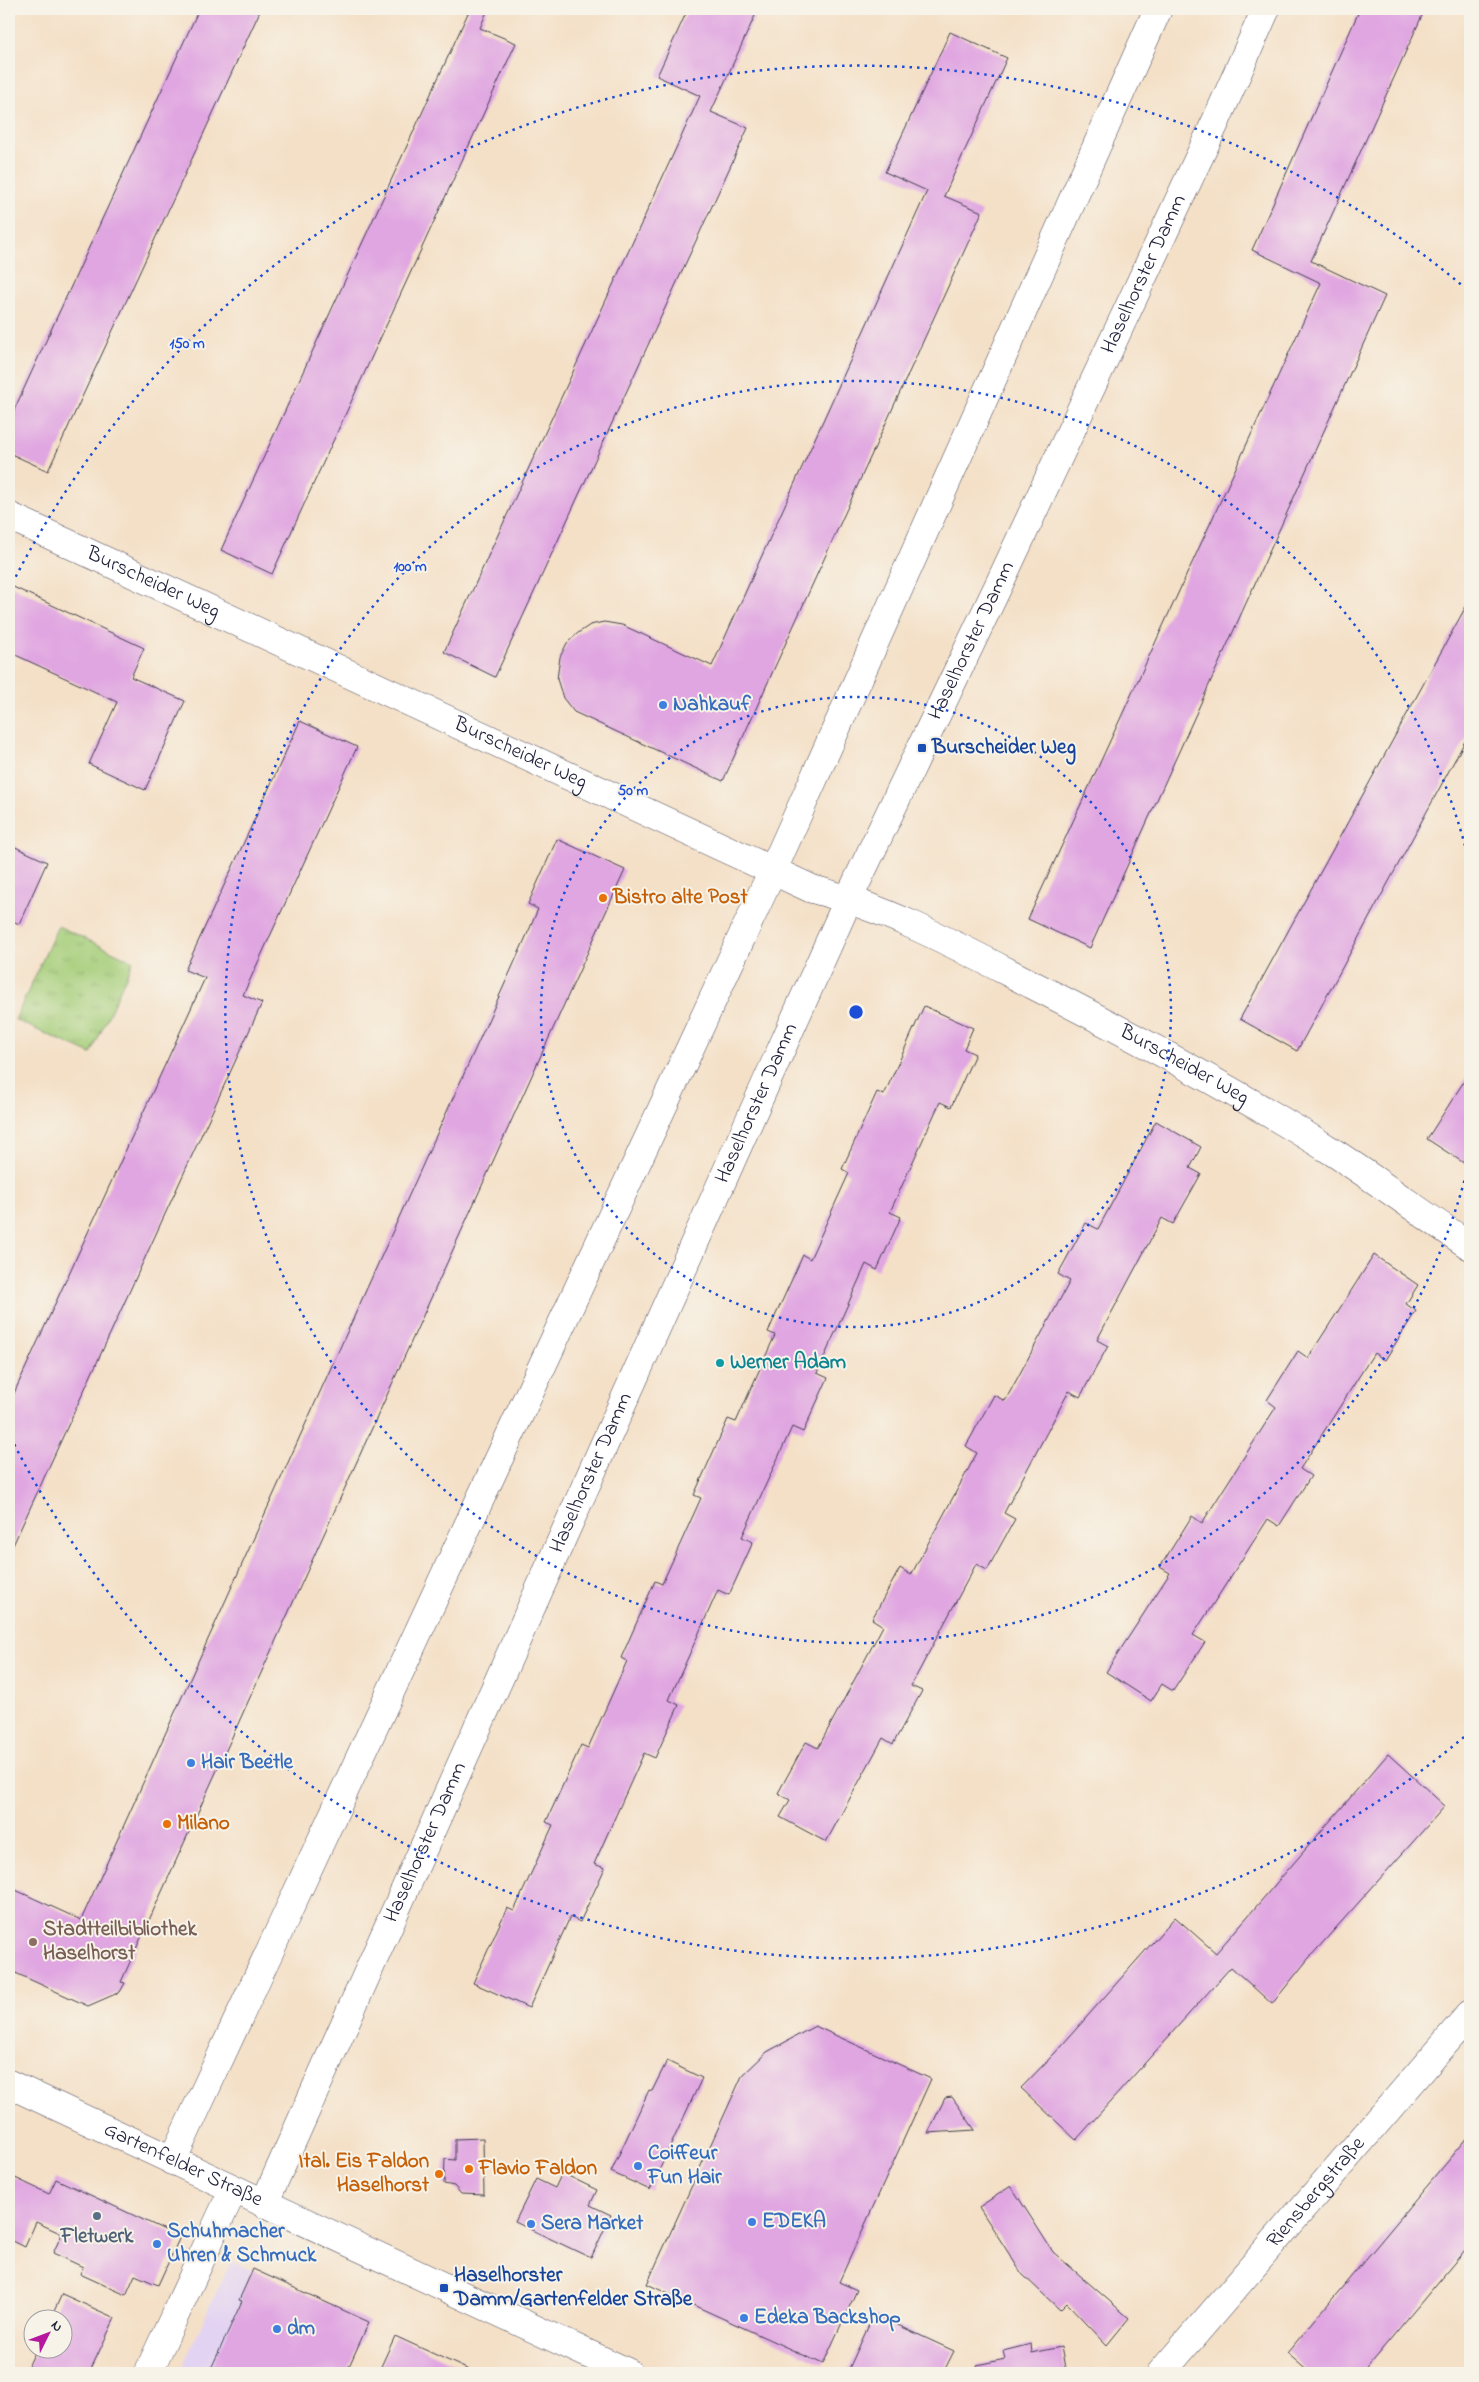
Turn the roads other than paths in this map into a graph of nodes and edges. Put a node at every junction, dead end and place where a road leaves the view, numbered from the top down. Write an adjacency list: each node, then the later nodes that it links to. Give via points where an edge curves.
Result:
1 (1158, 9): 4 (street)
2 (1266, 9): 5 (street, Haselhorster Damm)
3 (9, 516): 4 (street, Burscheider Weg)
4 (773, 870): 5 (street, Burscheider Weg, via 812,889); 9 (street)
5 (849, 898): 6 (street, Burscheider Weg, via 932,933 1202,1074 1333,1152); 11 (street, Haselhorster Damm)
6 (1470, 1246)
7 (1470, 2014): 14 (street, Riensbergstraße)
8 (9, 2084): 9 (street, Gartenfelder Straße)
9 (172, 2161): 10 (street, Gartenfelder Straße)
10 (233, 2190): 11 (street, Gartenfelder Straße); 12 (street)
11 (264, 2204): 13 (street, Gartenfelder Straße)
12 (148, 2373)
13 (629, 2373)
14 (1161, 2373)

